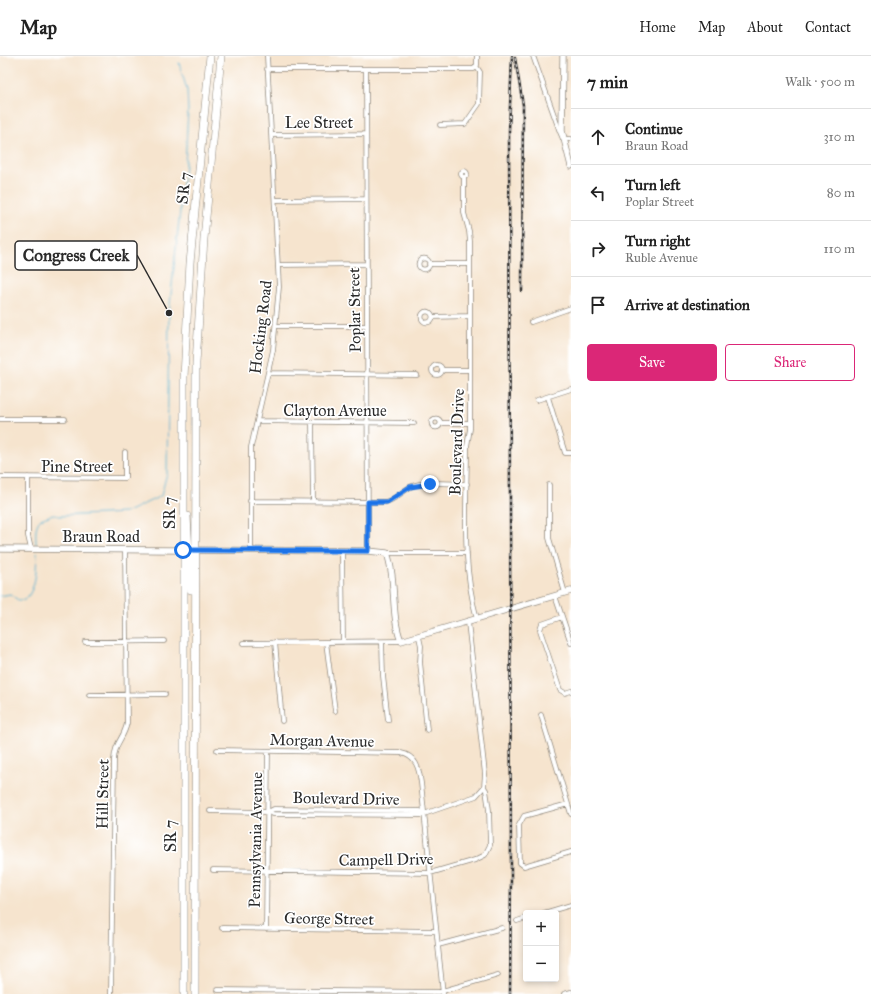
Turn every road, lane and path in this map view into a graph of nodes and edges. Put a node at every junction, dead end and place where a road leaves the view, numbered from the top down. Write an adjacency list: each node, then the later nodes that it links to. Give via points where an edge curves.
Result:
1 (210, 56): 57 (highway, SR 7 / SR 7, via 187,306 183,479)
2 (221, 56): 57 (highway, SR 7 / SR 7, via 197,333)
3 (267, 56): 8 (street, Hocking Road)
4 (477, 56): 7 (street)
5 (533, 56): 13 (street)
6 (564, 56): 13 (street)
7 (476, 66): 9 (street, via 474,69); 10 (street, via 480,72 479,104 465,124)
8 (267, 69): 9 (street); 12 (street, Hocking Road)
9 (366, 69): 11 (street, Poplar Street)
10 (440, 125)
11 (366, 134): 12 (street, Lee Street); 17 (street, Poplar Street)
12 (271, 135): 18 (street, Hocking Road)
13 (564, 139): 14 (street); 15 (street)
14 (571, 139)
15 (571, 166)
16 (464, 177): 21 (street, Boulevard Drive, via 464,213 469,231)
17 (366, 199): 18 (street); 19 (street, Poplar Street)
18 (275, 200): 22 (street, Hocking Road)
19 (366, 264): 22 (street); 28 (street, Poplar Street)
20 (429, 264): 21 (street)
21 (470, 264): 24 (street, Boulevard Drive)
22 (279, 265): 27 (street, Hocking Road)
23 (571, 308): 26 (street)
24 (470, 316): 25 (street); 30 (street, Boulevard Drive)
25 (433, 317)
26 (531, 322)
27 (276, 326): 28 (street); 31 (street, Hocking Road)
28 (367, 326): 32 (street, Poplar Street)
29 (442, 370): 30 (street)
30 (470, 370): 44 (street, Boulevard Drive)
31 (268, 373): 32 (street); 39 (street, Hocking Road)
32 (368, 375): 33 (street); 42 (street, Poplar Street)
33 (417, 375)
34 (571, 389): 35 (street)
35 (548, 397): 36 (street); 46 (street, via 560,438)
36 (537, 400)
37 (0, 419): 38 (street)
38 (65, 419)
39 (257, 421): 40 (street, Clayton Avenue); 51 (street, Hocking Road, via 251,447)
40 (312, 422): 42 (street, Clayton Avenue); 52 (street)
41 (414, 422): 42 (street, Clayton Avenue)
42 (368, 423): 53 (street, Poplar Street)
43 (441, 423): 44 (street)
44 (470, 423): 49 (street, Boulevard Drive)
45 (124, 452): 48 (street, Pine Street, via 125,478)
46 (569, 453)
47 (0, 477): 48 (street, Pine Street)
48 (28, 477): 55 (street, via 28,536)
49 (467, 484): 53 (street, via 415,485 387,502); 62 (street, Boulevard Drive)
50 (549, 485): 63 (street, via 549,538)
51 (250, 501): 52 (street); 58 (street, Hocking Road)
52 (312, 501): 53 (street)
53 (368, 502): 60 (street, Poplar Street)
54 (0, 549): 55 (street, Braun Road)
55 (31, 549): 56 (street, Braun Road)
56 (125, 550): 57 (street, Braun Road); 69 (street, Hill Street)
57 (189, 550): 58 (street, Braun Road); 114 (highway, SR 7 / SR 7); 115 (highway, SR 7 / SR 7, via 195,621)
58 (251, 551): 59 (street, Braun Road)
59 (342, 551): 60 (street, Braun Road); 75 (street)
60 (368, 551): 61 (street, Braun Road)
61 (387, 553): 62 (street, Braun Road); 71 (street, via 392,569 397,631)
62 (467, 553): 66 (street, Boulevard Drive, via 468,575)
63 (568, 592): 64 (street)
64 (555, 596): 65 (street); 66 (street)
65 (562, 617): 78 (street); 79 (street, via 542,624 540,630 560,690 565,693)
66 (477, 619): 67 (street)
67 (468, 622): 68 (street); 90 (street, via 485,774)
68 (419, 636): 71 (street); 87 (street)
69 (127, 641): 70 (street); 72 (street); 80 (street, Hill Street)
70 (164, 641)
71 (401, 641): 76 (street)
72 (85, 642)
73 (275, 642): 74 (street); 77 (street); 86 (street)
74 (326, 642): 75 (street); 83 (street)
75 (343, 642): 76 (street)
76 (382, 642): 85 (street)
77 (243, 643)
78 (571, 643)
79 (571, 691)
80 (127, 694): 81 (street); 82 (street); 113 (street, Hill Street, via 126,730 115,746 114,760)
81 (166, 694)
82 (90, 695)
83 (335, 711)
84 (541, 715): 91 (street)
85 (388, 720)
86 (282, 721)
87 (427, 730)
88 (216, 750): 89 (street, Morgan Avenue)
89 (268, 751): 93 (street, Pennsylvania Avenue); 94 (street, Morgan Avenue, via 400,753 410,756 419,769)
90 (484, 787): 94 (street, Boulevard Drive, via 471,799); 99 (street, Campell Drive, via 490,821 491,839 488,852 480,858)
91 (568, 804): 95 (street); 96 (street, via 521,819 521,865)
92 (210, 811): 93 (street, Boulevard Drive)
93 (268, 812): 94 (street, Boulevard Drive, via 274,809); 98 (street, Pennsylvania Avenue)
94 (423, 813): 99 (street)
95 (571, 814)
96 (571, 852)
97 (213, 870): 98 (street, Campell Drive)
98 (267, 871): 99 (street, Campell Drive); 106 (street, Pennsylvania Avenue)
99 (430, 873): 107 (street)
100 (571, 905): 101 (street)
101 (554, 910)
102 (523, 919): 103 (street)
103 (517, 921)
104 (222, 928): 106 (street, George Street)
105 (502, 928): 108 (street)
106 (266, 929): 107 (street, George Street)
107 (436, 931): 108 (street)
108 (438, 945): 111 (street)
109 (498, 975): 111 (street)
110 (218, 990): 111 (street)
111 (443, 992)
112 (571, 992): 116 (street)
113 (112, 994)
114 (184, 994)
115 (195, 994)
116 (564, 994)

